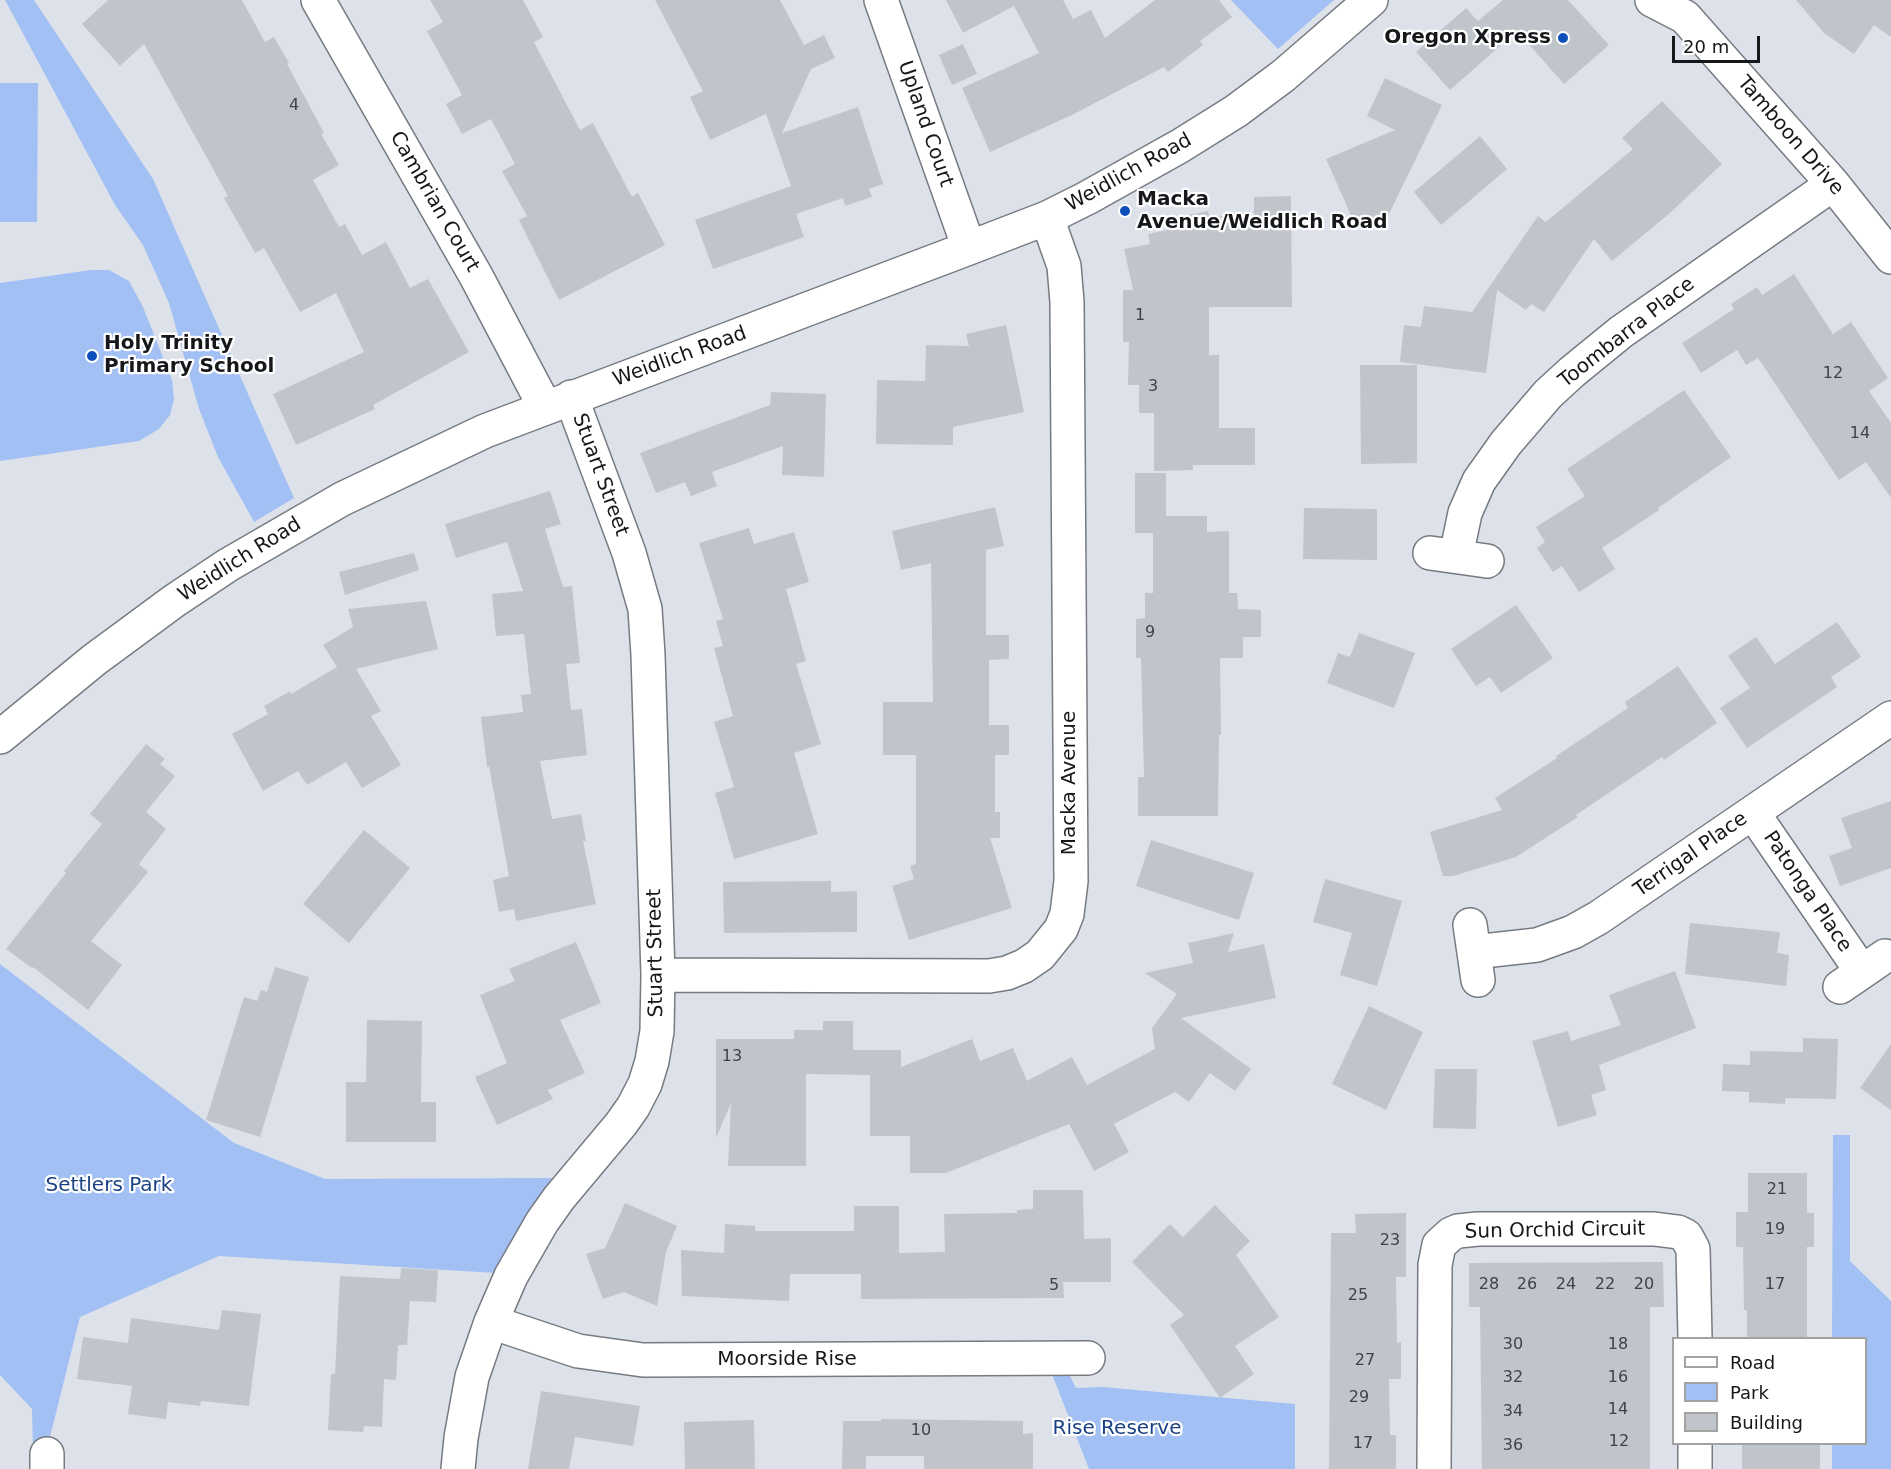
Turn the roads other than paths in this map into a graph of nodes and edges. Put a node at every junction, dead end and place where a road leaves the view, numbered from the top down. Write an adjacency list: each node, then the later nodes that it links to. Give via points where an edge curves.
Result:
1 (318, 0): 10 (street, Cambrian Court, via 476,276)
2 (881, 0): 8 (street, Upland Court)
3 (1371, 0): 7 (street, Weidlich Road, via 1236,111 1137,171)
4 (1652, 0): 5 (street, Tamboon Drive)
5 (1683, 8): 6 (street, Tamboon Drive)
6 (1833, 184): 9 (street, Tamboon Drive); 11 (street, Toombarra Place, via 1621,332 1548,394 1479,481 1465,513)
7 (1047, 218): 8 (street, Weidlich Road); 17 (street, Macka Avenue, via 1064,266 1068,302 1071,881 1067,915 1061,929 1040,955 1007,973)
8 (969, 248): 10 (street, Weidlich Road)
9 (1891, 257)
10 (558, 402): 13 (street, Weidlich Road, via 391,474 228,565 129,633); 17 (street, Stuart Street, via 629,553 645,609)
11 (1458, 556)
12 (1891, 718): 14 (street, Terrigal Place)
13 (0, 737)
14 (1753, 813): 15 (street, Terrigal Place, via 1624,902 1573,932 1537,945); 16 (street, Patonga Place)
15 (1474, 953)
16 (1862, 971)
17 (658, 975): 18 (street, Stuart Street, via 657,1031 645,1084 621,1124 542,1222)
18 (491, 1322): 20 (street, Moorside Rise, via 578,1351 643,1360); 22 (street, Stuart Street, via 472,1377)
19 (1695, 1337): 23 (street, Sun Orchid Circuit, via 1693,1249 1686,1236 1678,1232 1478,1228 1450,1234 1440,1245 1435,1265)
20 (1088, 1358)
21 (1695, 1445): 24 (street)
22 (458, 1469)
23 (1434, 1469)
24 (1695, 1469)

